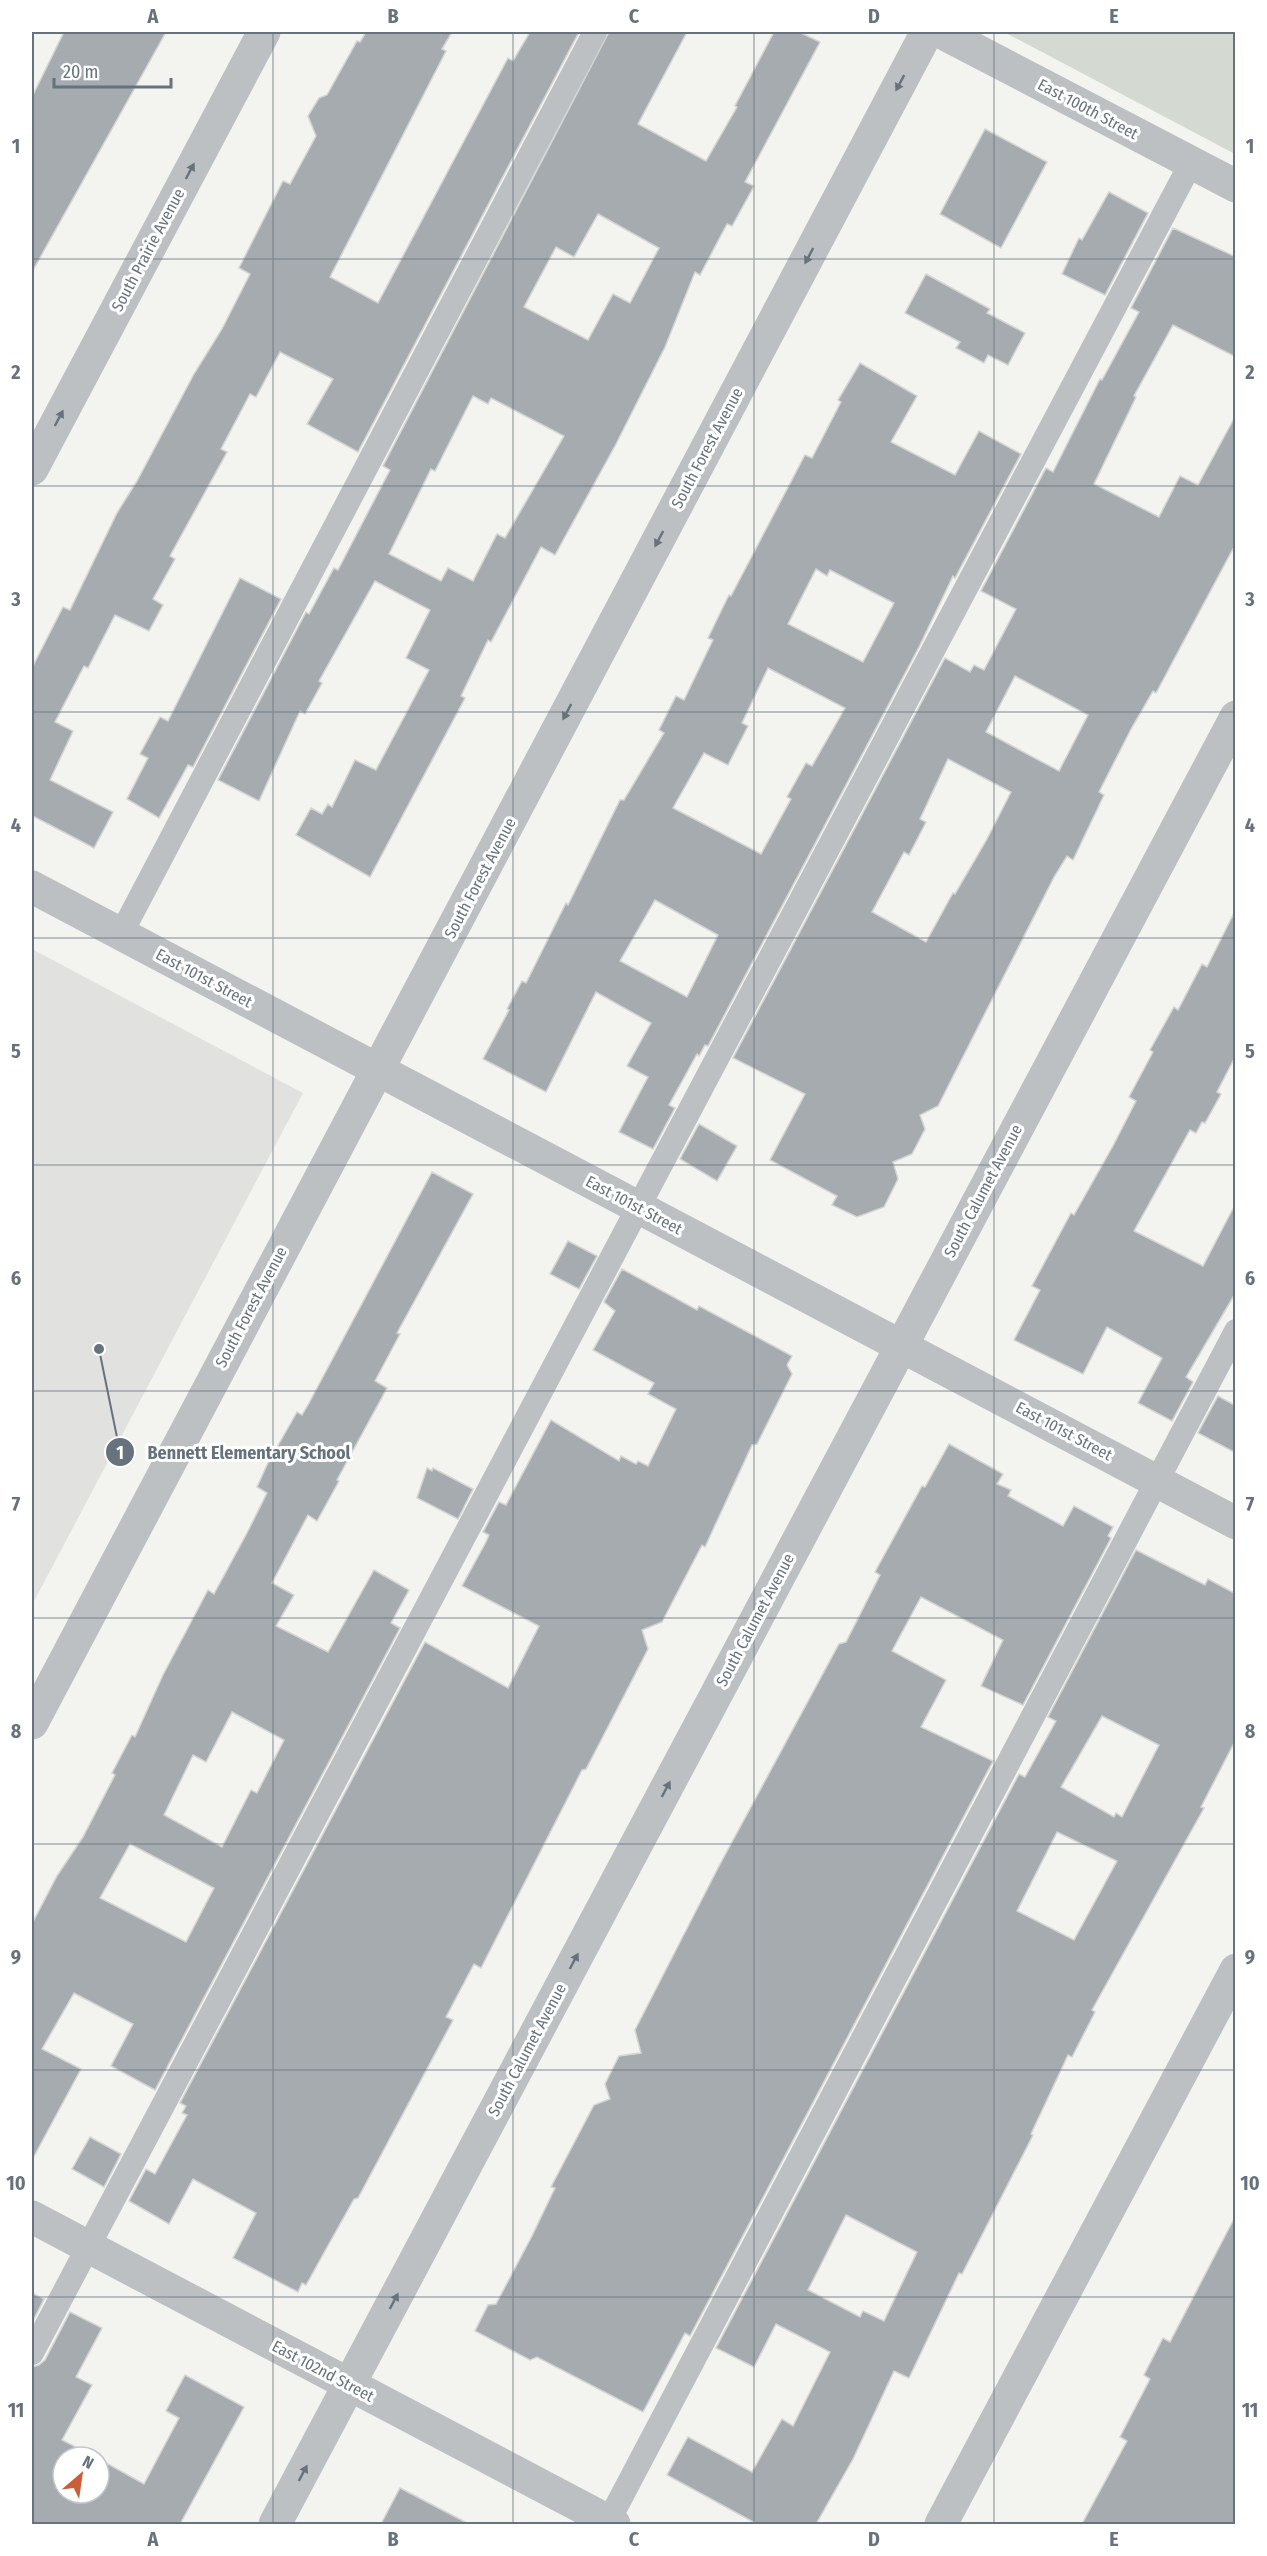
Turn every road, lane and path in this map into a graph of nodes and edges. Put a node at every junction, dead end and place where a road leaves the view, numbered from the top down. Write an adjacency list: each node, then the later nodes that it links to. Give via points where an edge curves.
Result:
1 (264, 32): 7 (street, South Prairie Avenue, one-way to 1)
2 (595, 32): 10 (lane)
3 (927, 32): 11 (street, South Forest Avenue, one-way to 11)
4 (941, 32): 5 (street, East 100th Street)
5 (1191, 163): 6 (street, East 100th Street); 12 (lane)
6 (1236, 186)
7 (32, 469)
8 (1236, 717): 14 (street, South Calumet Avenue)
9 (32, 887): 10 (street, East 101st Street)
10 (121, 934): 11 (street, East 101st Street)
11 (378, 1070): 12 (street, East 101st Street); 17 (street, South Forest Avenue)
12 (639, 1208): 14 (street, East 101st Street); 20 (lane)
13 (1236, 1331): 15 (lane)
14 (902, 1346): 15 (street, East 101st Street); 22 (street, South Calumet Avenue, one-way to 14)
15 (1156, 1480): 16 (street, East 101st Street); 23 (lane)
16 (1236, 1522)
17 (32, 1723)
18 (1236, 1970): 25 (street)
19 (32, 2217): 20 (street, East 102nd Street)
20 (88, 2247): 21 (lane); 22 (street, East 102nd Street)
21 (32, 2353)
22 (350, 2385): 23 (street, East 102nd Street); 24 (street, South Calumet Avenue, one-way to 22)
23 (610, 2523)
24 (275, 2524)
25 (941, 2524)

